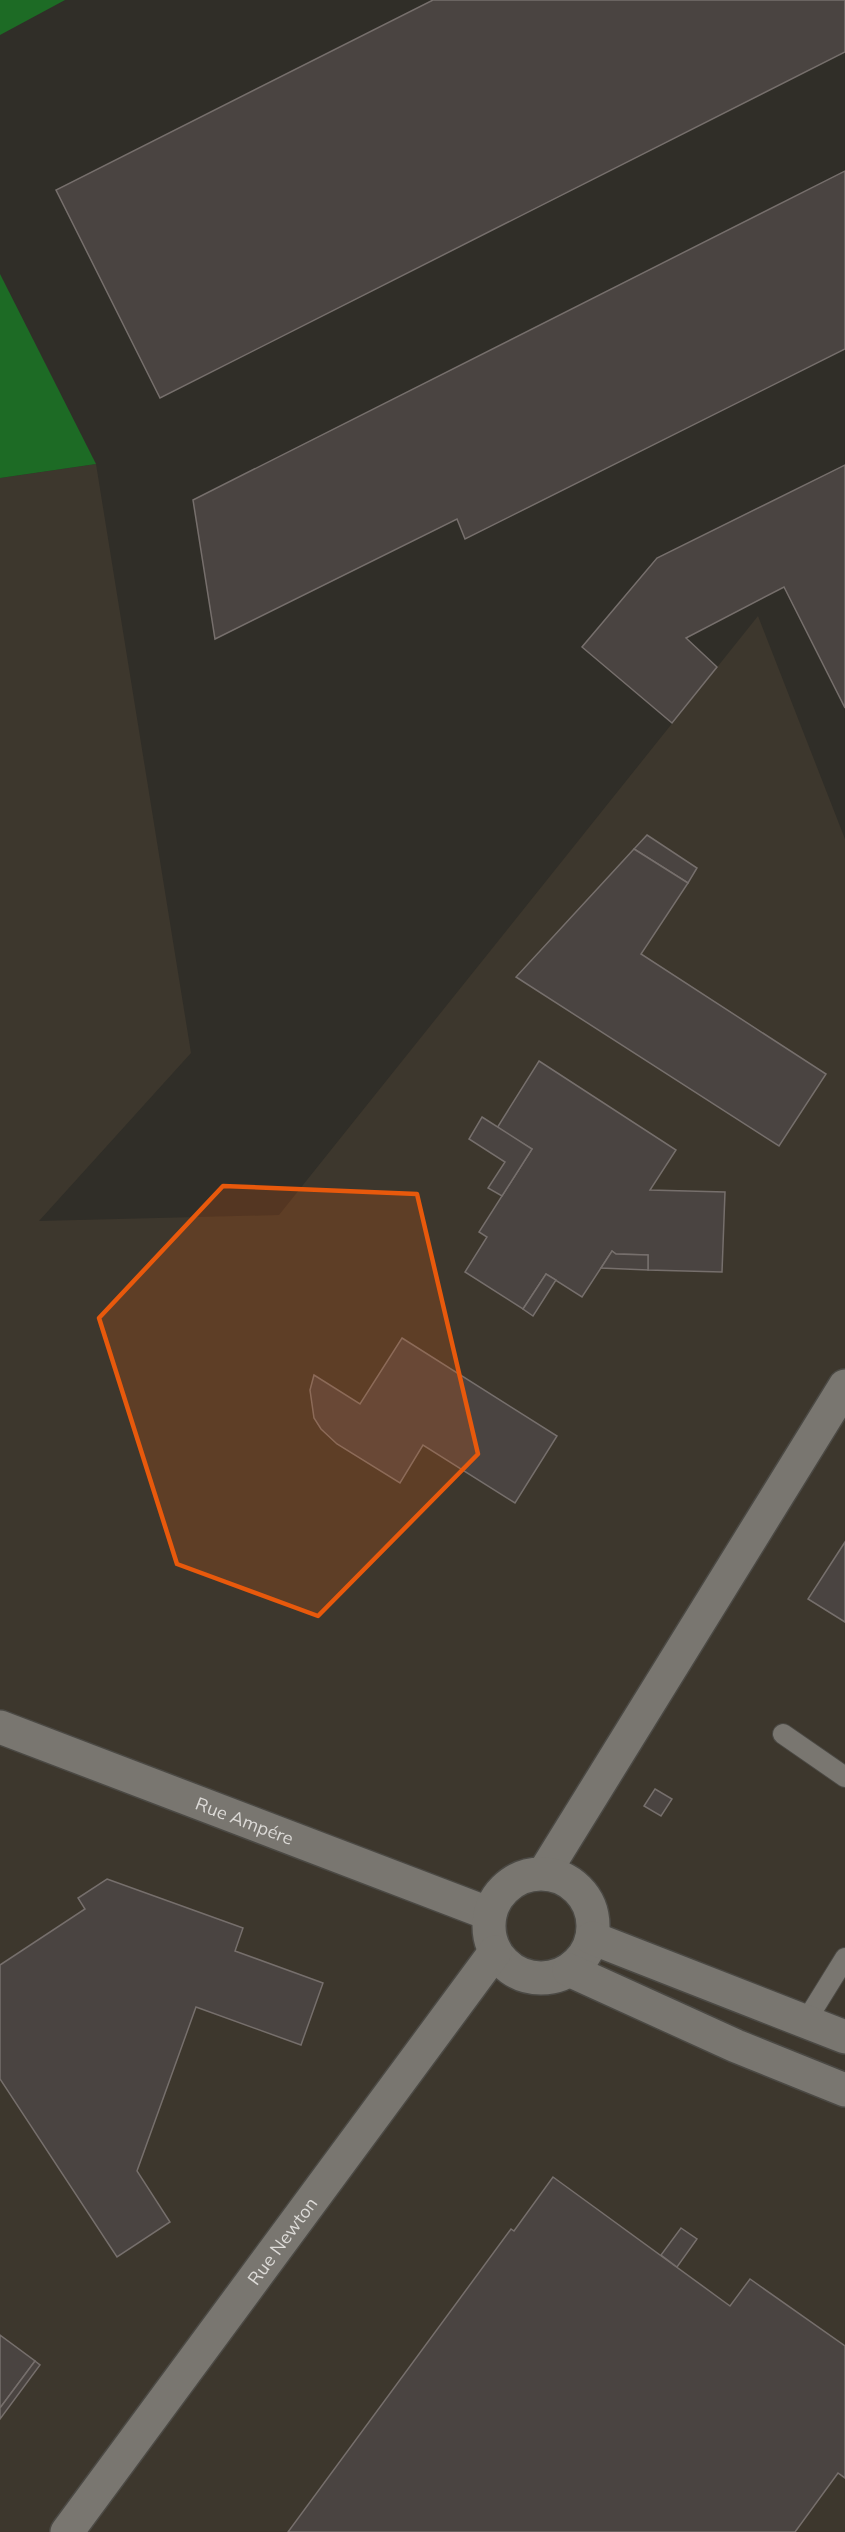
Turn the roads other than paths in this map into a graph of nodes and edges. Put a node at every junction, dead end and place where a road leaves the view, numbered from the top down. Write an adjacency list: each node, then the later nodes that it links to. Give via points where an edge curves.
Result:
1 (845, 1386): 5 (street)
2 (0, 1727): 6 (street, Rue Ampére)
3 (783, 1734): 4 (lane)
4 (845, 1777)
5 (544, 1873): 6 (street, via 525,1876 508,1885 496,1898); 7 (street, via 565,1879 579,1890 591,1911)
6 (490, 1914): 8 (street, via 489,1933)
7 (592, 1938): 10 (street, via 582,1958); 11 (street)
8 (495, 1952): 10 (street, via 509,1967 528,1976 549,1977); 14 (street, Rue Newton)
9 (845, 1958): 11 (lane)
10 (569, 1970): 13 (street, via 736,2046)
11 (806, 2021): 12 (street)
12 (845, 2037)
13 (845, 2090)
14 (67, 2532)

